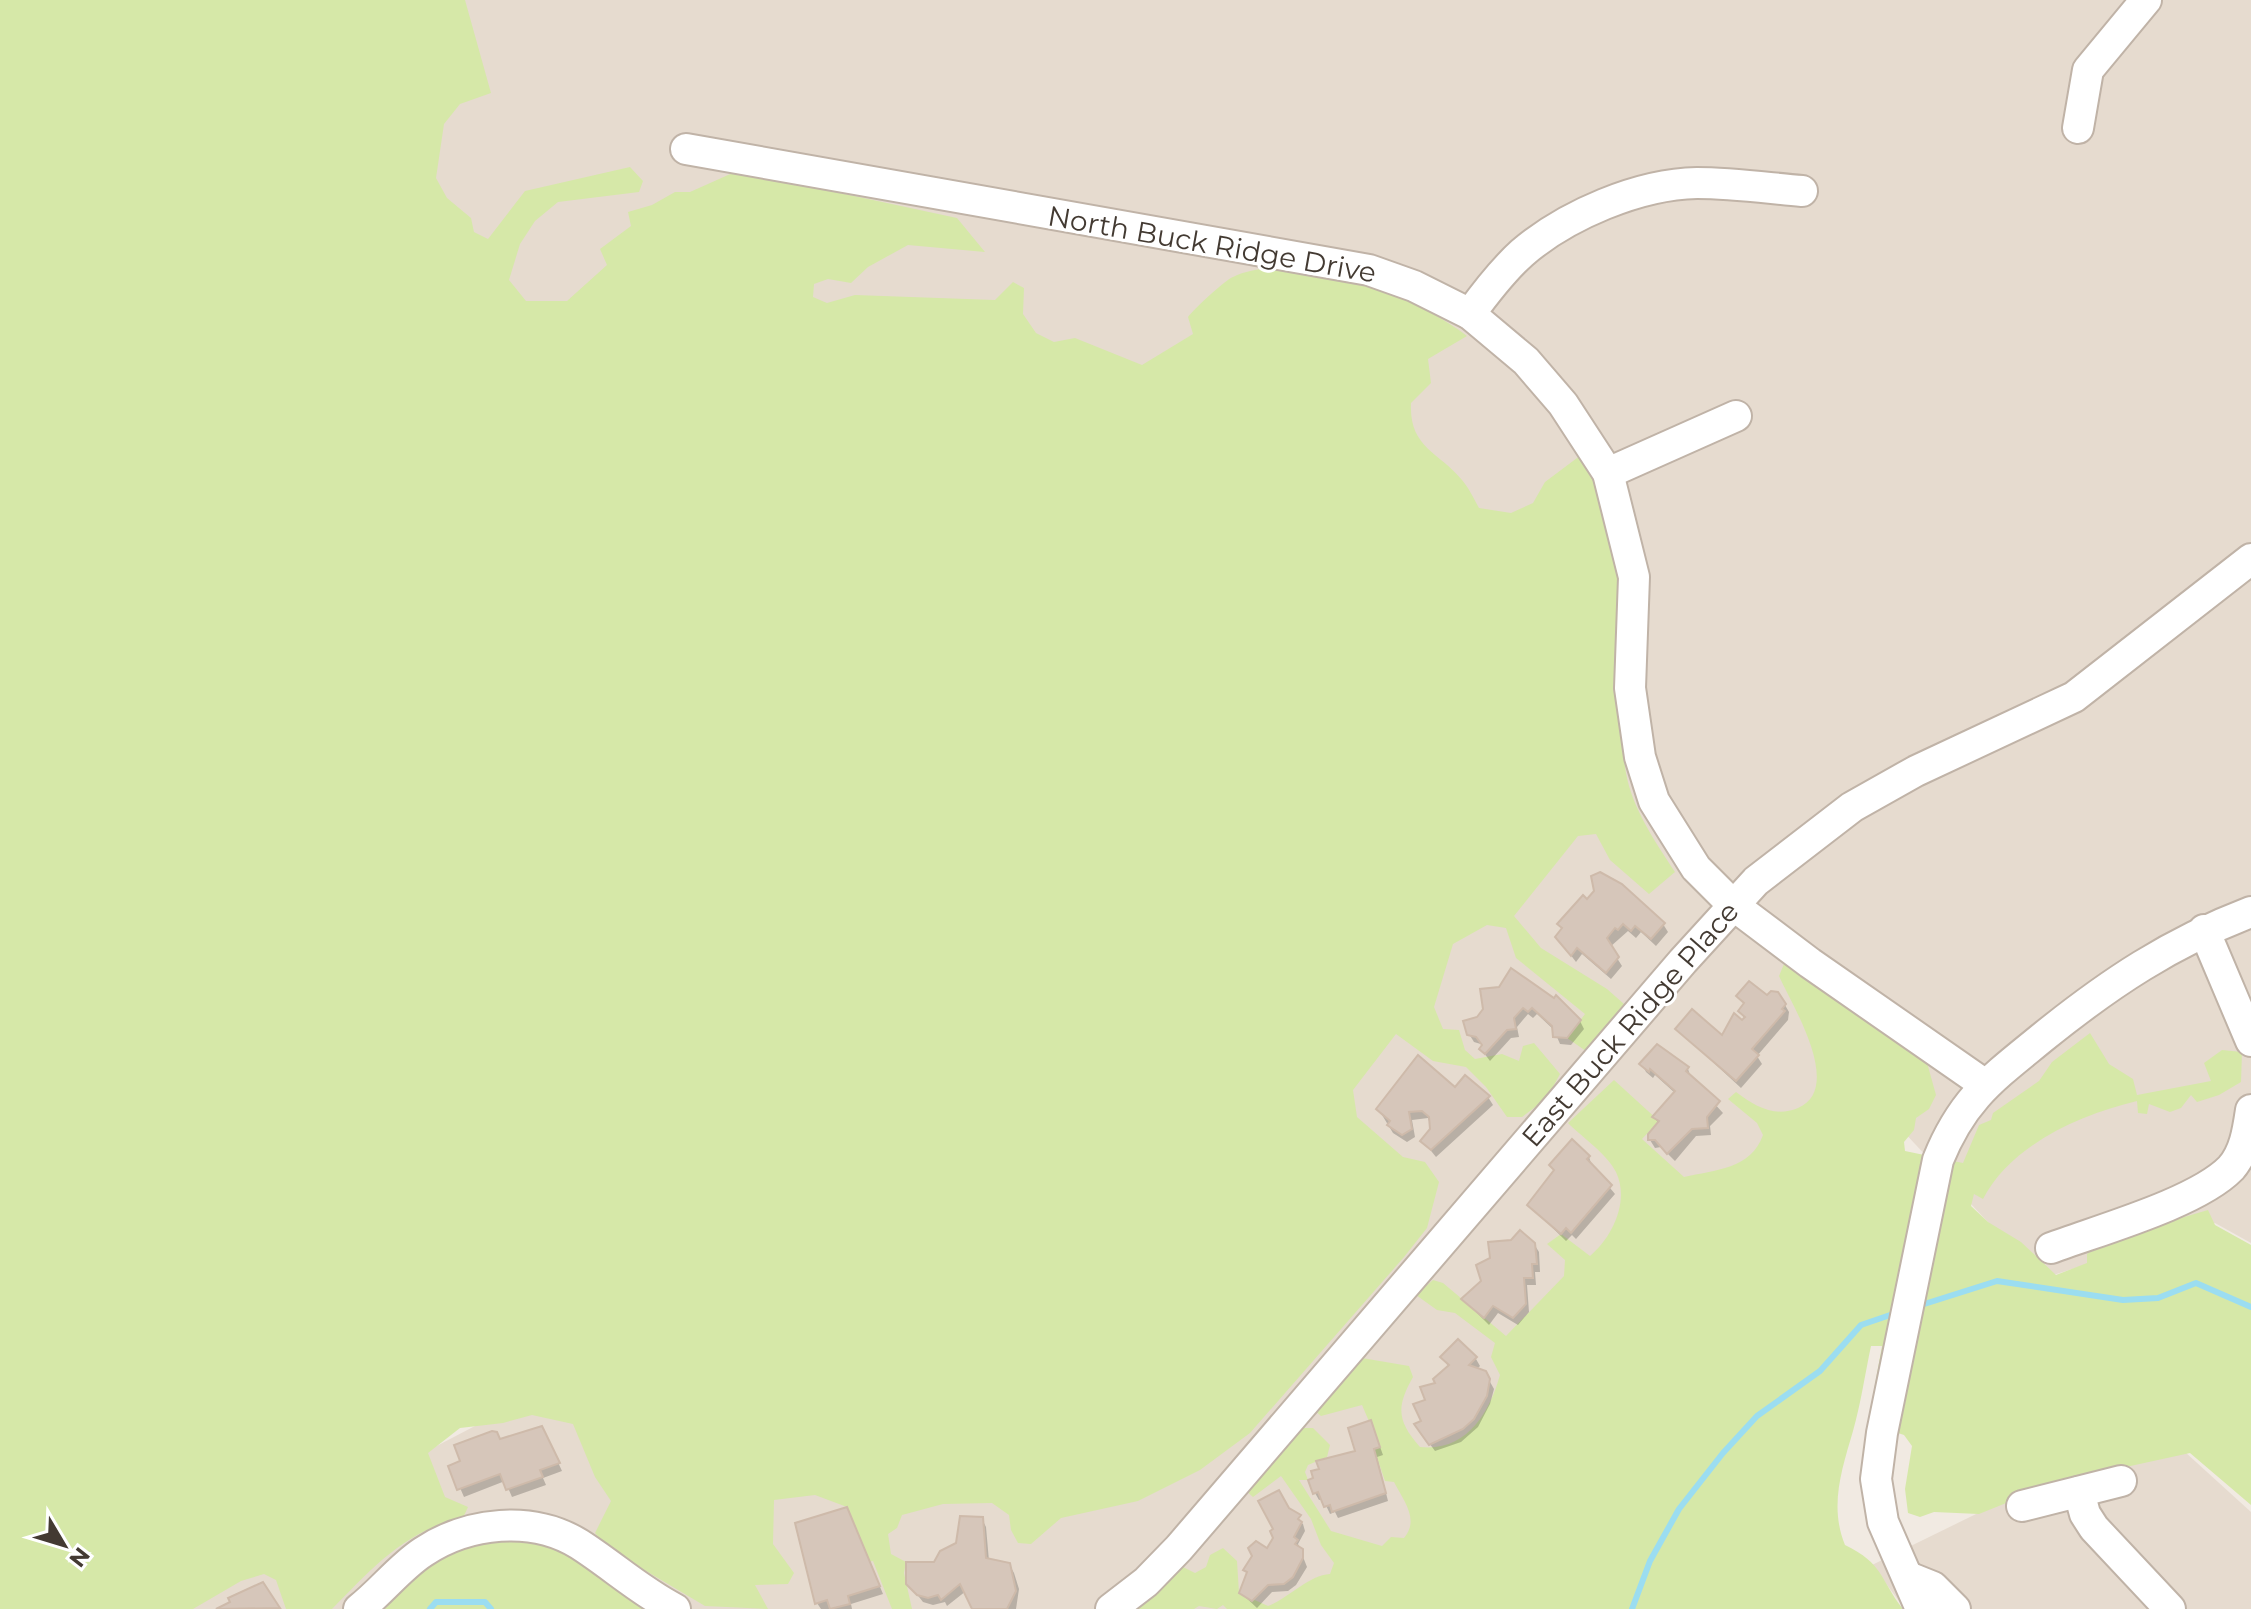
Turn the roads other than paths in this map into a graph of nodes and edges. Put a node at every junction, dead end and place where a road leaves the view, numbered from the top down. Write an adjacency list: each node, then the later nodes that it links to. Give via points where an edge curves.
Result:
1 (2146, 0): 2 (street, via 2088,70)
2 (2078, 128)
3 (686, 149): 5 (street, North Buck Ridge Drive, via 1369,270)
4 (1802, 191): 5 (street, via 1695,183 1654,189 1614,203 1524,251)
5 (1470, 314): 7 (street, North Buck Ridge Drive, via 1526,361 1563,404)
6 (1736, 416): 7 (street)
7 (1608, 473): 9 (street, North Buck Ridge Drive, via 1634,577 1630,688 1640,757 1672,835)
8 (2251, 559): 9 (street, East Buck Ridge Place, via 2074,697 1852,807)
9 (1733, 905): 13 (street, North Buck Ridge Drive); 22 (street, East Buck Ridge Place, via 1179,1548)
10 (2251, 912): 11 (street)
11 (2204, 930): 12 (street); 13 (street, via 2094,996)
12 (2251, 1041)
13 (1984, 1084): 19 (street, via 1956,1119 1938,1160 1882,1433 1876,1479 1883,1522)
14 (2250, 1130): 15 (street, via 2233,1166 2193,1194)
15 (2051, 1248)
16 (2121, 1481): 17 (street)
17 (2079, 1492): 18 (street); 25 (street, via 2094,1528)
18 (2022, 1506)
19 (1908, 1577): 23 (street); 24 (street, via 1933,1587)
20 (359, 1609): 21 (street, via 422,1552 468,1530 495,1526 529,1526 577,1543)
21 (675, 1609)
22 (1111, 1609)
23 (1921, 1609)
24 (1955, 1609)
25 (2170, 1609)

